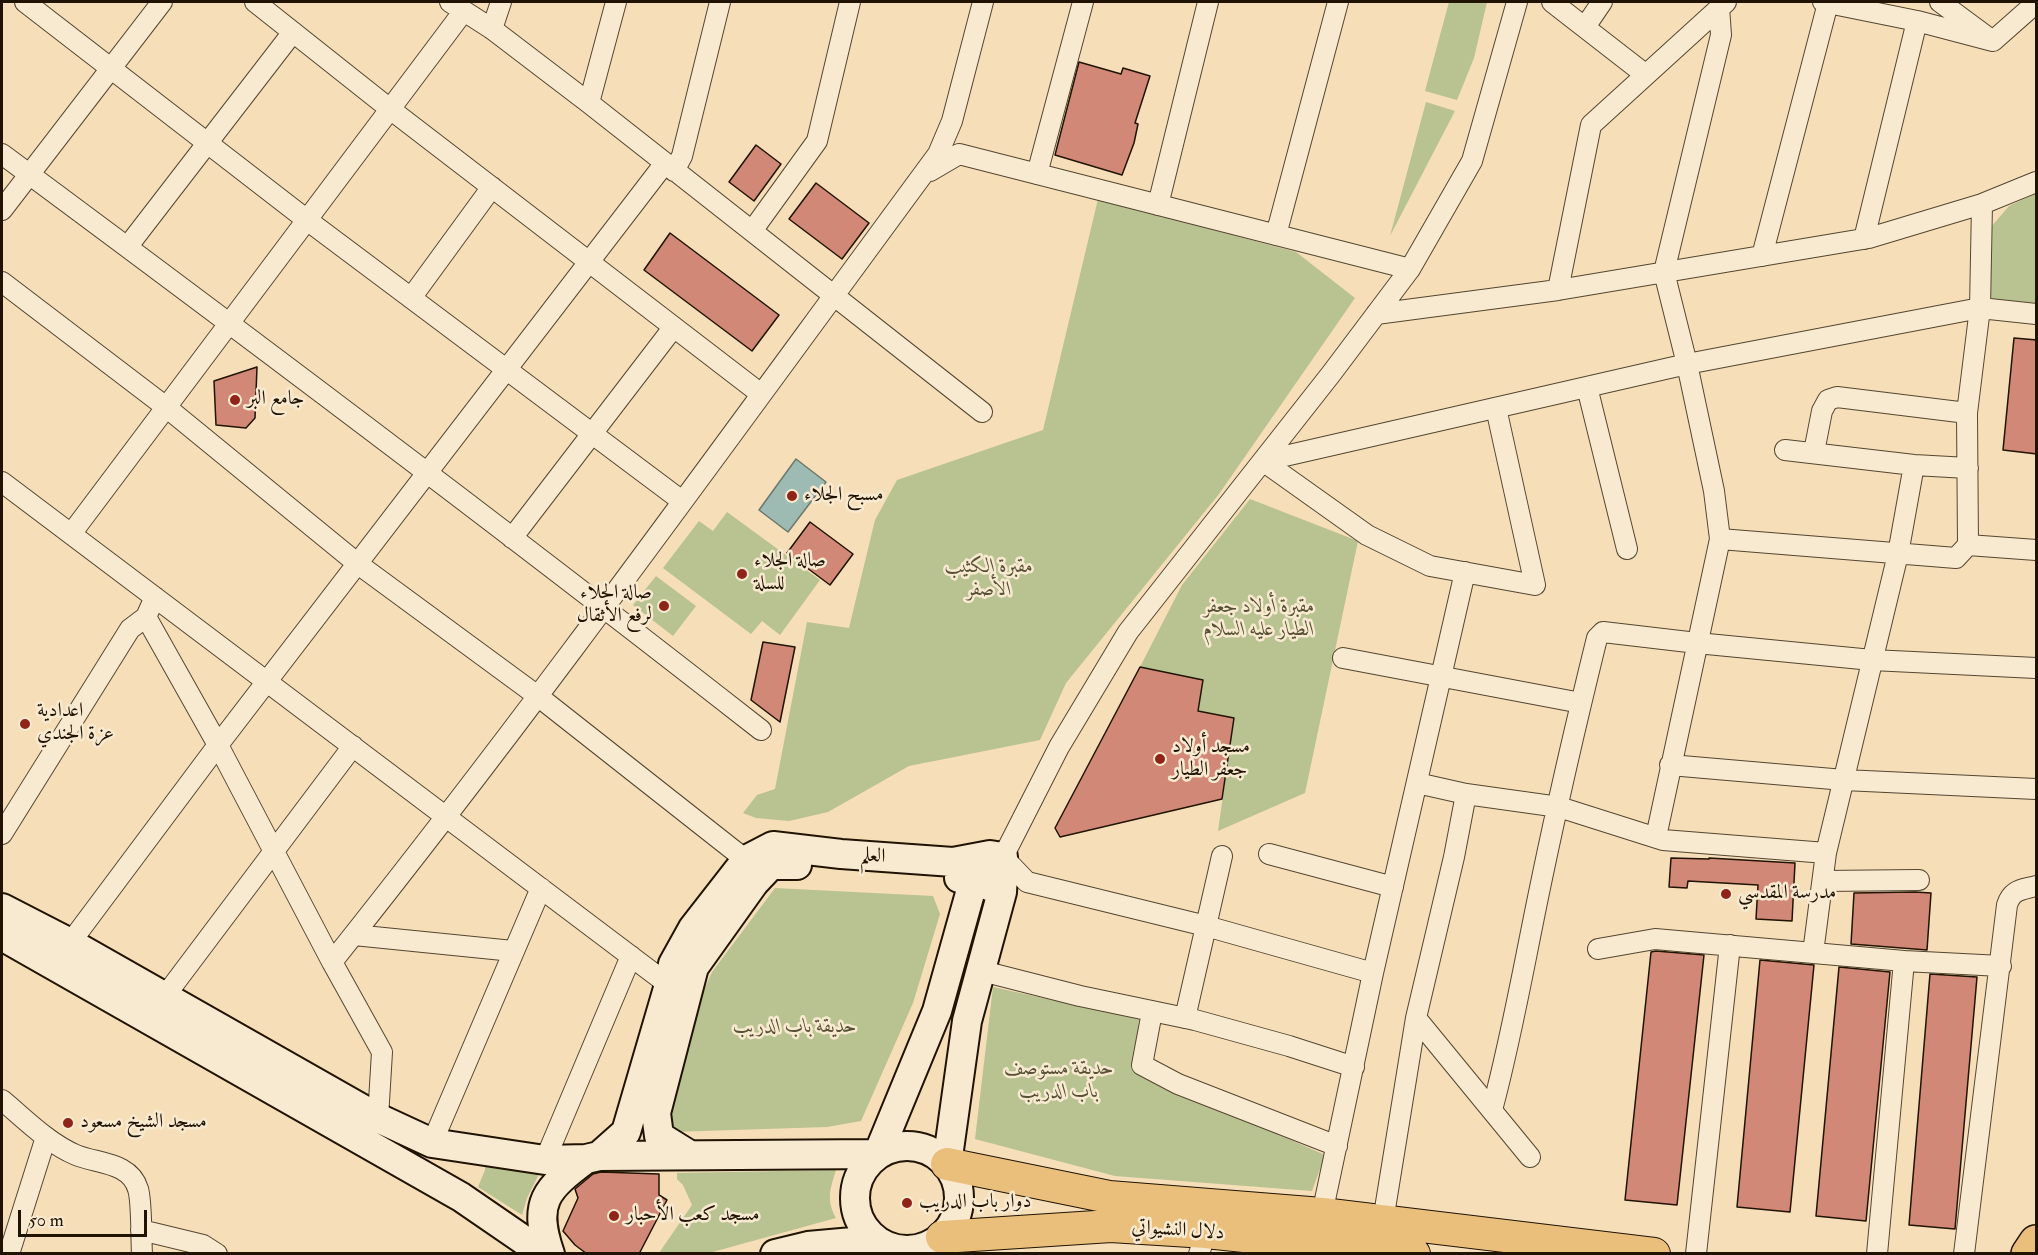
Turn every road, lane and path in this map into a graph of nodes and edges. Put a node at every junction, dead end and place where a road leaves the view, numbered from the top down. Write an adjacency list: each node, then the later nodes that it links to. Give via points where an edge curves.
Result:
1 (25, 2): 25 (street)
2 (162, 2): 25 (street)
3 (255, 2): 23 (street)
4 (501, 2): 22 (street)
5 (616, 2): 27 (street)
6 (720, 2): 31 (street, via 682,156)
7 (850, 2): 41 (street, via 817,141)
8 (983, 2): 34 (street, via 952,121 938,154)
9 (1083, 2): 33 (street)
10 (1208, 2): 37 (street)
11 (1338, 2): 42 (street)
12 (1517, 2): 47 (street, via 1472,161)
13 (1552, 2): 21 (street)
14 (1602, 2): 21 (street)
15 (1826, 2): 20 (street); 45 (street)
16 (1940, 2): 24 (street)
17 (2037, 3): 24 (street)
18 (1723, 4): 26 (street); 48 (street, via 1721,35)
19 (456, 7): 22 (street); 28 (street)
20 (1917, 21): 24 (street); 43 (street)
21 (1585, 27): 26 (street)
22 (492, 29): 27 (street)
23 (293, 32): 28 (street); 29 (street)
24 (1993, 41)
25 (111, 67): 29 (street); 32 (street)
26 (1646, 75): 50 (street, via 1591,125)
27 (589, 103): 31 (street)
28 (390, 109): 36 (street); 40 (street)
29 (208, 142): 40 (street); 44 (street)
30 (2, 154): 32 (street)
31 (670, 167): 41 (street); 46 (street)
32 (29, 174): 39 (street); 44 (street)
33 (1037, 174): 34 (street, via 959,154); 37 (street)
34 (923, 175): 51 (street)
35 (2037, 182): 38 (street)
36 (492, 187): 46 (street); 52 (street)
37 (1158, 204): 42 (street)
38 (1982, 204): 43 (street); 53 (street)
39 (2, 210)
40 (307, 220): 52 (street); 56 (street)
41 (752, 231): 51 (street)
42 (1276, 235): 47 (street)
43 (1864, 239): 45 (street)
44 (128, 246): 56 (street)
45 (1762, 256): 48 (street)
46 (590, 262): 57 (street); 59 (street)
47 (1410, 269): 54 (street)
48 (1664, 272): 50 (street); 58 (street)
49 (2, 282): 62 (street)
50 (1558, 290): 54 (street)
51 (834, 295): 61 (street); 64 (street)
52 (411, 298): 59 (street)
53 (1980, 308): 55 (street); 58 (street); 65 (street)
54 (1376, 314): 69 (street)
55 (2037, 314)
56 (229, 324): 62 (street); 72 (street)
57 (673, 328): 61 (street); 66 (street)
58 (1687, 364): 60 (street); 77 (street, via 1714,490)
59 (507, 370): 66 (street); 72 (street)
60 (1587, 387): 63 (street); 79 (street)
61 (760, 394): 74 (street)
62 (166, 407): 75 (street); 82 (street)
63 (1496, 408): 69 (street); 83 (street, via 1535,585)
64 (982, 412)
65 (1967, 413): 68 (street, via 1828,399); 71 (street)
66 (593, 434): 74 (street); 76 (street)
67 (1785, 450): 68 (street)
68 (1814, 452): 70 (street)
69 (1263, 461): 83 (street, via 1367,535 1430,566); 111 (street, via 1128,632 1059,747)
70 (1914, 465): 71 (street); 81 (street)
71 (1968, 468): 78 (street)
72 (427, 473): 76 (street); 82 (street)
73 (2, 482): 75 (street)
74 (682, 501): 85 (street)
75 (71, 534): 84 (street)
76 (512, 538): 85 (street)
77 (1720, 539): 81 (street); 87 (street)
78 (1968, 545): 80 (street); 81 (street, via 1956,558)
79 (1627, 549)
80 (2037, 550)
81 (1898, 554): 89 (street)
82 (358, 564): 92 (street); 93 (street)
83 (1465, 572): 91 (street)
84 (155, 597): 86 (street); 92 (street)
85 (604, 607): 93 (street); 95 (street)
86 (146, 616): 96 (street); 105 (street, via 130,629)
87 (1697, 644): 89 (street); 94 (street, via 1602,632 1597,638); 98 (street)
88 (1343, 658): 91 (street)
89 (1872, 660): 90 (street); 99 (street)
90 (2037, 668)
91 (1442, 675): 94 (street); 100 (street)
92 (268, 682): 96 (street); 97 (street)
93 (538, 697): 104 (street); 112 (street)
94 (1581, 703): 103 (street)
95 (761, 730)
96 (218, 745): 107 (street); 124 (street)
97 (353, 746): 104 (street); 107 (street)
98 (1671, 765): 99 (street); 106 (street)
99 (1844, 780): 101 (street); 109 (street)
100 (1417, 783): 102 (street); 117 (street)
101 (2037, 789)
102 (1466, 794): 103 (street); 139 (street)
103 (1559, 807): 106 (street); 142 (street)
104 (447, 817): 118 (street); 122 (street)
105 (2, 834)
106 (1656, 837): 109 (street)
107 (273, 850): 131 (street); 136 (street)
108 (1269, 854): 117 (street)
109 (1826, 854): 115 (street)
110 (1222, 855): 121 (street)
111 (1003, 857): 112 (main road, العلم, via 990,855 952,862 773,846); 113 (main road); 119 (main road); 121 (street, via 1027,882)
112 (757, 869): 113 (main road, العلم, via 837,867); 135 (main road, via 693,928 673,964); 147 (main road, via 694,967 656,1113 659,1136)
113 (974, 879): 119 (main road, العلم); 148 (main road, via 937,1011)
114 (1919, 880): 115 (street)
115 (1823, 881): 128 (street)
116 (2037, 886): 132 (street, via 2010,896)
117 (1393, 887): 134 (street)
118 (541, 888): 127 (street); 129 (street)
119 (1002, 892): 133 (main road)
120 (2, 908): 124 (main road)
121 (1206, 926): 134 (street); 138 (street)
122 (354, 935): 127 (street); 131 (street)
123 (2, 936): 164 (main road, via 461,1197)
124 (70, 943): 136 (main road)
125 (1730, 945): 126 (street, via 1655,939); 128 (street); 169 (street)
126 (1598, 949)
127 (513, 951): 145 (street)
128 (1814, 953): 130 (street)
129 (631, 956): 135 (street); 151 (street)
130 (1904, 961): 132 (street); 170 (street)
131 (332, 962): 143 (street, via 382,1052)
132 (2001, 966): 171 (street)
133 (982, 971): 137 (street); 152 (main road, via 967,1022)
134 (1373, 973): 140 (street)
135 (669, 985): 149 (main road, via 626,1132)
136 (165, 996): 143 (main road)
137 (1152, 1011): 138 (street); 146 (street, via 1142,1065 1178,1084)
138 (1185, 1018): 140 (street)
139 (1416, 1018): 142 (street); 154 (street)
140 (1354, 1067): 146 (street)
141 (2, 1100): 144 (street)
142 (1491, 1110): 150 (street)
143 (378, 1118): 145 (main road)
144 (46, 1137): 155 (street, via 76,1155 124,1169 138,1189); 161 (street)
145 (432, 1143): 151 (main road)
146 (1337, 1146): 153 (street)
147 (688, 1154): 148 (main road); 149 (main road)
148 (878, 1154): 152 (main road, via 892,1148 922,1148); 160 (main road, via 858,1180 855,1196 857,1213)
149 (593, 1157): 151 (main road); 165 (main road, via 556,1181 542,1207 542,1232)
150 (1530, 1157)
151 (546, 1160)
152 (947, 1164): 153 (main road, via 1109,1197); 158 (main road, via 959,1193 958,1209)
153 (1322, 1215): 154 (main road)
154 (1383, 1221): 168 (main road)
155 (141, 1230): 162 (street); 163 (street, via 203,1245)
156 (2037, 1242): 172 (highway)
157 (1203, 1243): 158 (main road, دلال النشيواتي, via 1111,1226); 159 (main road, دلال النشيواتي)
158 (940, 1245): 160 (main road, via 909,1250)
159 (1271, 1246): 167 (main road, دلال النشيواتي)
160 (876, 1247): 166 (main road, via 808,1246)
161 (9, 1254)
162 (141, 1254)
163 (217, 1254)
164 (544, 1254)
165 (550, 1254)
166 (775, 1254)
167 (1414, 1254)
168 (1654, 1254)
169 (1696, 1254)
170 (1877, 1254)
171 (1964, 1254)
172 (2028, 1254)

